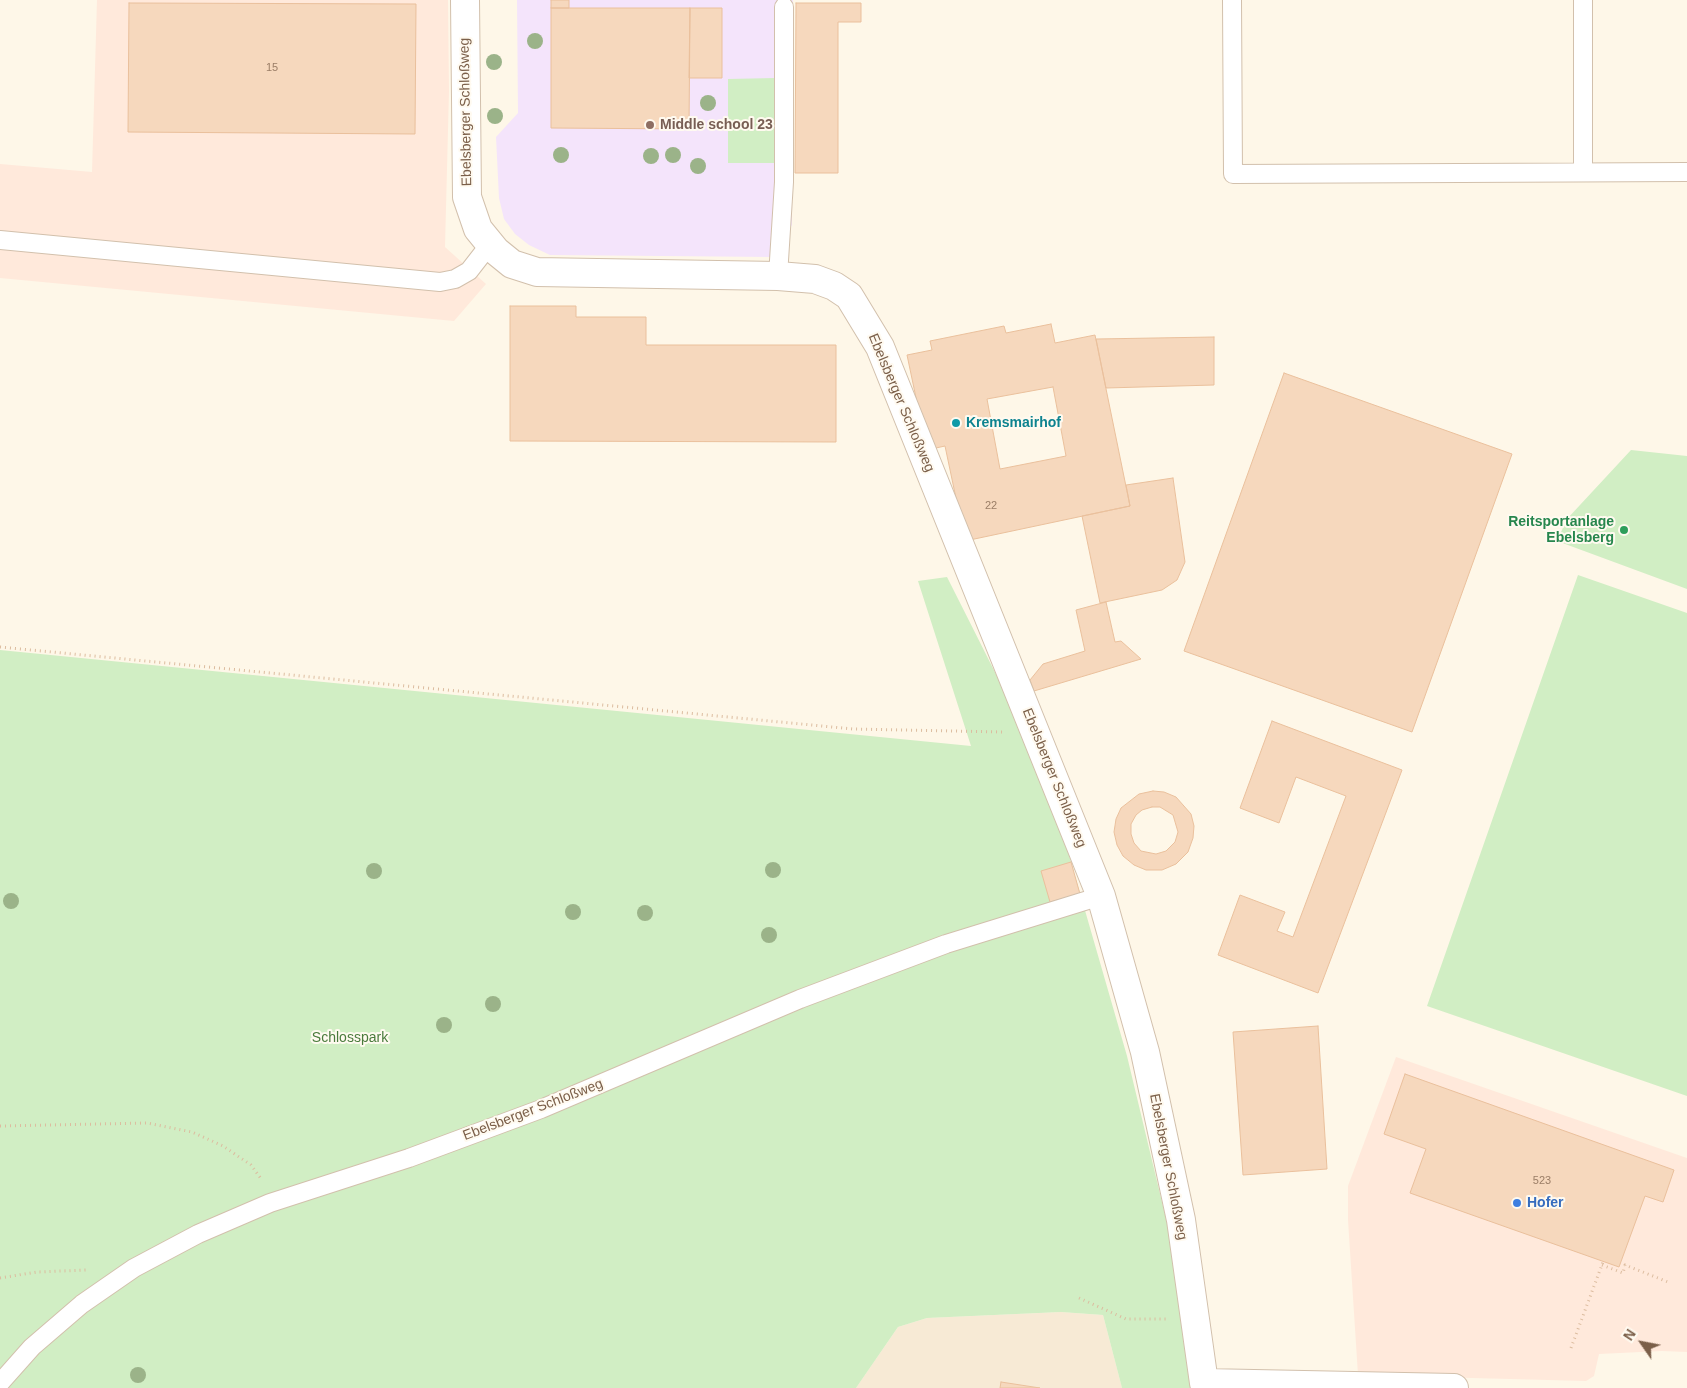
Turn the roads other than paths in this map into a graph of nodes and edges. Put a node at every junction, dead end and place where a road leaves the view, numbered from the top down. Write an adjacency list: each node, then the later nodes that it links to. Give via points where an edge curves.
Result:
1 (465, 0): 8 (street, Ebelsberger Schloßweg, via 467,197 478,229)
2 (1232, 0): 5 (lane, via 1233,174)
3 (1582, 0): 5 (lane)
4 (784, 7): 9 (lane, via 784,182)
5 (1583, 172): 6 (lane)
6 (1687, 172)
7 (0, 240): 8 (lane, via 440,282 455,280 469,271)
8 (490, 244): 9 (street, Ebelsberger Schloßweg, via 512,264 537,272)
9 (778, 276): 10 (street, Ebelsberger Schloßweg, via 815,279 849,296 880,347)
10 (1101, 896): 11 (lane, Ebelsberger Schloßweg, via 946,944 800,999 541,1109 409,1158 270,1203 198,1234 134,1268 82,1304 32,1347); 12 (street, Ebelsberger Schloßweg, via 1145,1052 1181,1220)
11 (0, 1383)
12 (1205, 1386): 13 (street, Ebelsberger Schloßweg)
13 (1454, 1388)

